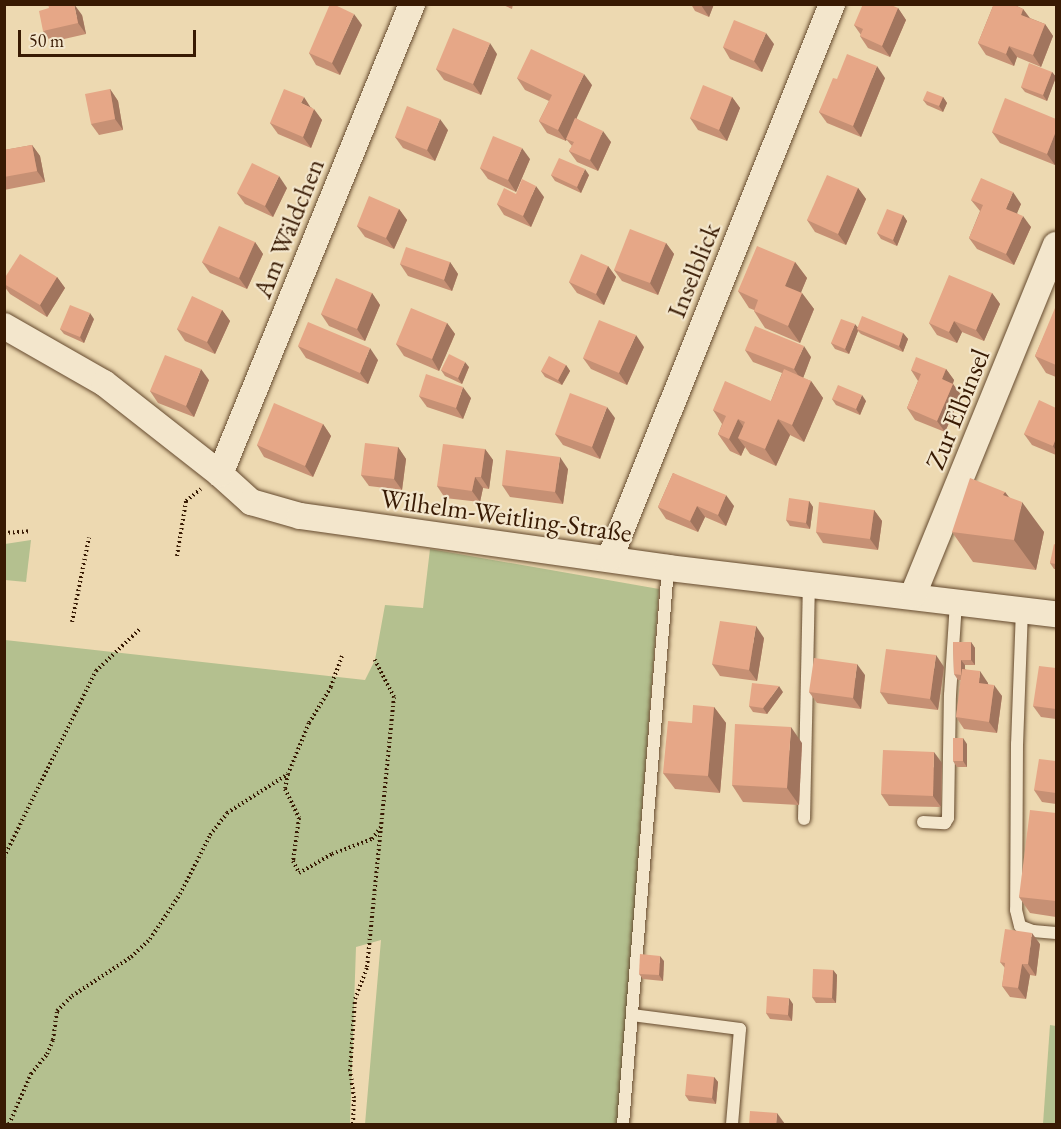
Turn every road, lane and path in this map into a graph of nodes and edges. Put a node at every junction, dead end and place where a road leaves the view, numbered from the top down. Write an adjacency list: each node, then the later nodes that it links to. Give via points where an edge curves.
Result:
1 (412, 4): 5 (street, Am Wäldchen)
2 (832, 4): 10 (street, Inselblick)
3 (1056, 245): 13 (street, Zur Elbinsel)
4 (4, 326): 5 (street, Wilhelm-Weitling-Straße, via 104,383)
5 (220, 474): 9 (path, via 186,501); 10 (street, Wilhelm-Weitling-Straße, via 251,502 300,516)
6 (30, 531): 7 (path)
7 (4, 534)
8 (89, 538): 17 (path)
9 (177, 556)
10 (610, 558): 11 (street, Wilhelm-Weitling-Straße)
11 (668, 568): 12 (street, Wilhelm-Weitling-Straße); 27 (lane)
12 (809, 584): 13 (street, Wilhelm-Weitling-Straße); 22 (lane)
13 (913, 596): 14 (street, Wilhelm-Weitling-Straße)
14 (956, 601): 15 (street, Wilhelm-Weitling-Straße); 23 (lane, via 948,818 945,823)
15 (1022, 609): 16 (street, Wilhelm-Weitling-Straße); 26 (lane, via 1016,910 1020,926)
16 (1056, 614)
17 (72, 622)
18 (141, 628): 25 (path, via 96,671)
19 (342, 656): 21 (path)
20 (375, 660): 24 (path, via 394,697)
21 (288, 774): 24 (path, via 285,789 299,818 293,854 299,873 332,854 372,839); 28 (path, via 227,813 210,835 180,894 150,939 57,1011 53,1040 31,1074)
22 (804, 819)
23 (923, 822)
24 (381, 826): 29 (path, via 367,968 355,999 350,1071)
25 (4, 857)
26 (1056, 933)
27 (632, 1015): 30 (lane); 31 (lane, via 740,1029)
28 (9, 1125)
29 (353, 1125)
30 (623, 1125)
31 (732, 1125)

